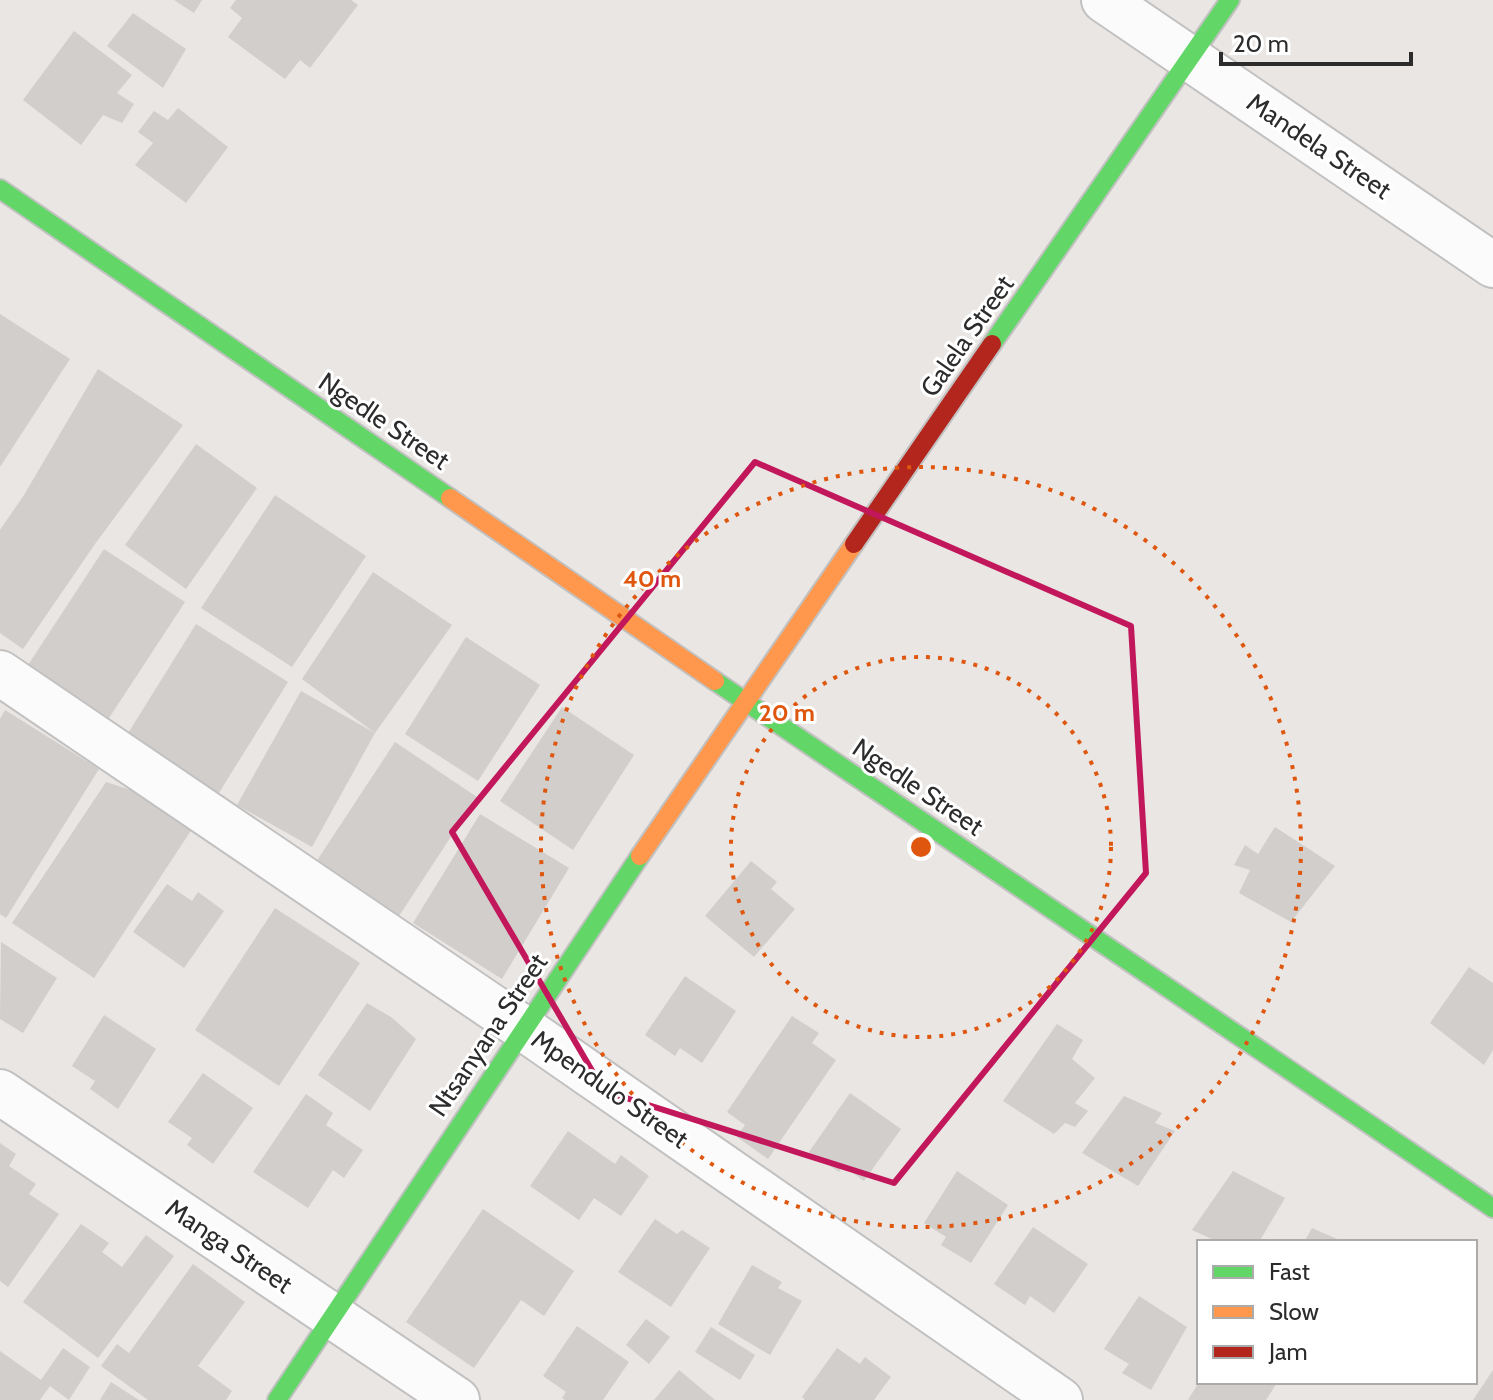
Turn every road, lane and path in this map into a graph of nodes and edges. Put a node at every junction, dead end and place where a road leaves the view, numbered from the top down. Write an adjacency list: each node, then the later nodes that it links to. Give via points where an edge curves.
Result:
1 (1104, 0): 3 (street, Mandela Street)
2 (1230, 0): 3 (street, Galela Street)
3 (1191, 59): 5 (street, Mandela Street); 7 (street, Galela Street)
4 (0, 189): 7 (street, Ngedle Street)
5 (1493, 265)
6 (0, 673): 8 (street, Mpendulo Street)
7 (745, 701): 8 (street, Ntsanyana Street); 10 (street, Ngedle Street)
8 (523, 1028): 11 (street, Ntsanyana Street); 14 (street, Mpendulo Street)
9 (0, 1092): 11 (street, Manga Street)
10 (1493, 1208)
11 (332, 1316): 12 (street, Ntsanyana Street); 13 (street, Manga Street)
12 (277, 1400)
13 (457, 1400)
14 (1060, 1400)

